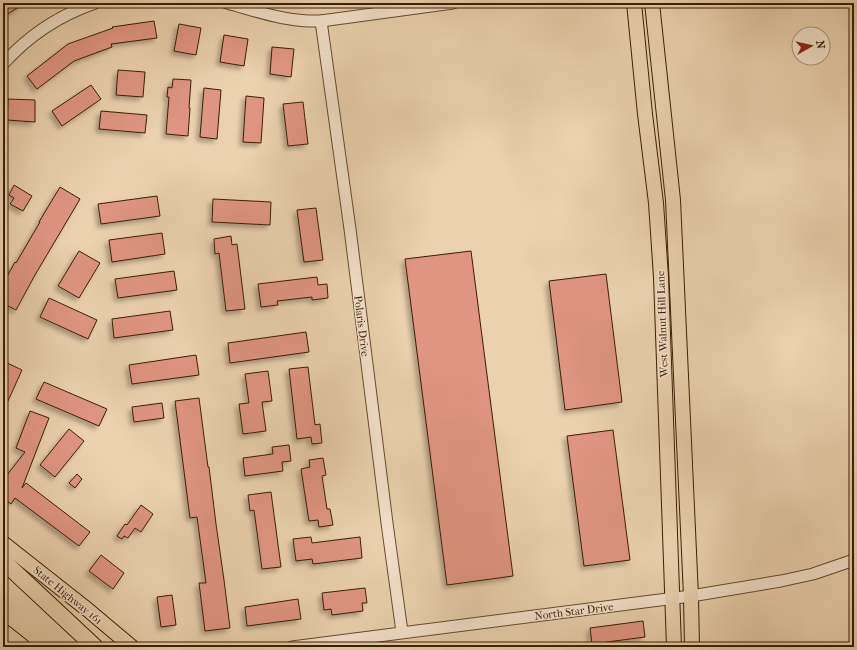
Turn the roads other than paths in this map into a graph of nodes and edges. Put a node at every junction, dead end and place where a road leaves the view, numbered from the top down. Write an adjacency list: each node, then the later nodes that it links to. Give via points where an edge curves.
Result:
1 (95, 3): 7 (street, via 51,23)
2 (227, 3): 6 (street, via 290,20)
3 (453, 3): 6 (street)
4 (634, 3): 9 (main road, West Walnut Hill Lane, via 656,203)
5 (652, 3): 8 (main road, West Walnut Hill Lane, via 673,200)
6 (321, 21): 18 (street, Polaris Drive)
7 (3, 64)
8 (676, 268): 9 (main road); 11 (main road, West Walnut Hill Lane)
9 (660, 269): 10 (main road, West Walnut Hill Lane)
10 (666, 416): 11 (main road); 16 (main road, West Walnut Hill Lane)
11 (683, 416): 15 (main road, West Walnut Hill Lane)
12 (3, 543): 21 (main road, State Highway 161)
13 (854, 560): 15 (street, North Star Drive, via 813,574)
14 (3, 561): 20 (highway)
15 (691, 596): 16 (street, North Star Drive); 24 (main road, West Walnut Hill Lane)
16 (672, 598): 18 (street, North Star Drive); 23 (main road, West Walnut Hill Lane)
17 (3, 632): 19 (highway)
18 (402, 632): 22 (street, North Star Drive)
19 (22, 647)
20 (95, 647)
21 (132, 647)
22 (292, 647)
23 (674, 647)
24 (692, 647)

